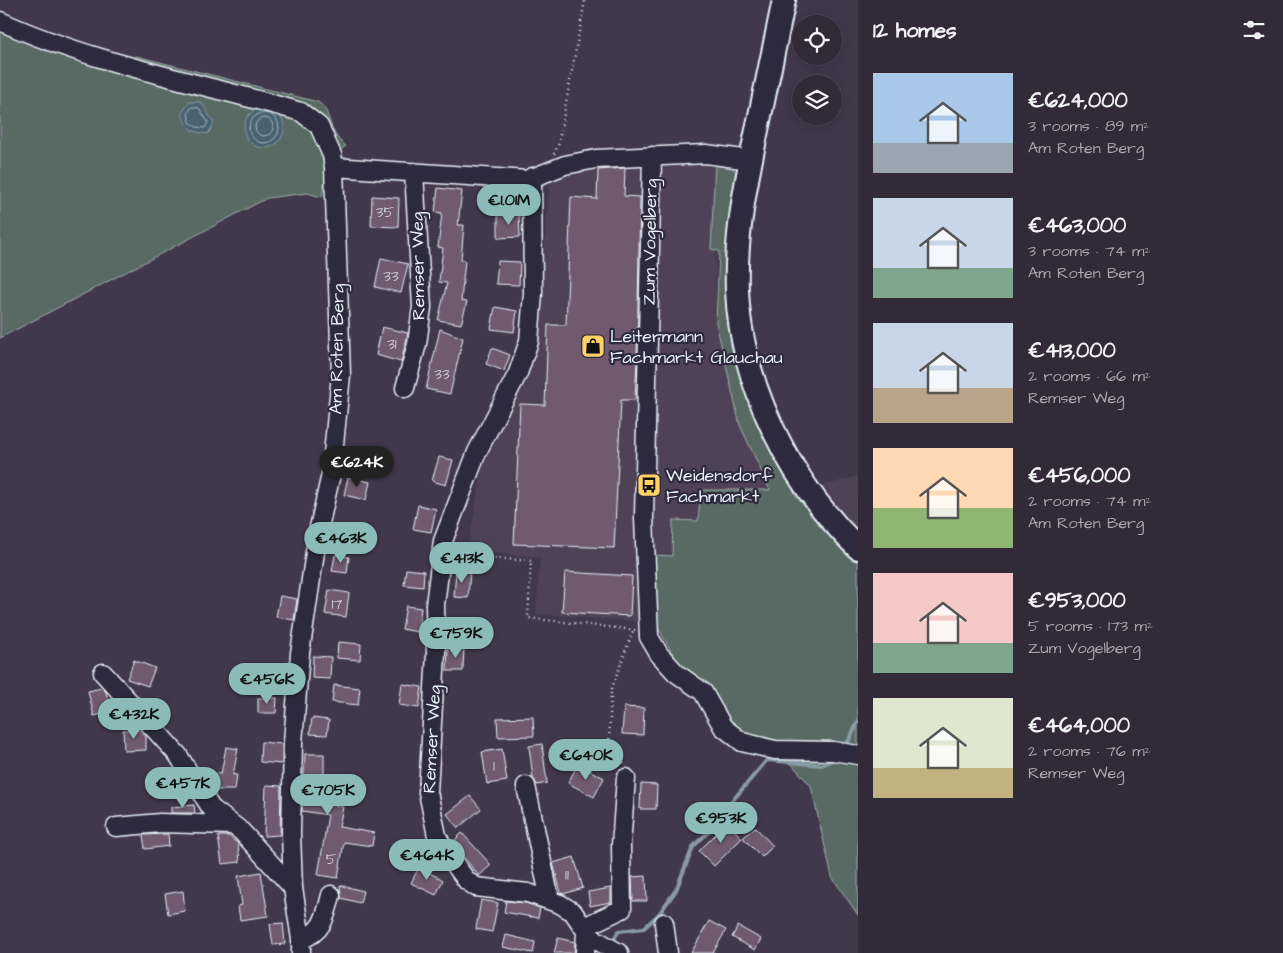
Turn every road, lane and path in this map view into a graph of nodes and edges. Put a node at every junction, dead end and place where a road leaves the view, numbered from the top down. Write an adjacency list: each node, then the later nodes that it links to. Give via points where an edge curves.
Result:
1 (585, 0): 8 (path, via 558,146)
2 (784, 0): 5 (main road)
3 (0, 21): 6 (street, Am Roten Berg, via 146,71 301,112 319,126 332,154)
4 (652, 156): 5 (street, via 706,154); 8 (street, via 596,159 565,164); 12 (street, Zum Vogelberg)
5 (750, 160): 10 (main road, via 738,248 737,291 754,380 790,464 812,496)
6 (334, 167): 7 (street); 19 (street, Am Roten Berg, via 341,375 332,474 318,532 300,653 293,743)
7 (414, 172): 8 (street, via 526,180); 9 (street, Remser Weg, via 422,307 417,344)
8 (539, 174): 11 (street, Remser Weg, via 529,341 518,373 477,452 449,522)
9 (405, 388)
10 (858, 548)
11 (441, 554): 12 (path, via 531,561 528,618); 21 (street, Remser Weg, via 428,792 437,836 456,867 476,887 528,893)
12 (641, 630): 14 (street, Zum Vogelberg, via 676,673 703,692 723,727 742,742 774,750 833,751); 15 (path, via 611,691 609,744 615,756 624,762)
13 (103, 673): 17 (street, via 178,755 211,808)
14 (858, 755)
15 (626, 778): 23 (street, via 620,845 622,909)
16 (526, 786): 21 (street)
17 (232, 825): 18 (street, via 160,823); 19 (street, via 242,831)
18 (116, 827)
19 (293, 888): 24 (street, Am Roten Berg)
20 (332, 895): 24 (street, Am Roten Berg, via 322,925)
21 (550, 900): 23 (street, Remser Weg, via 573,912)
22 (664, 923): 27 (street)
23 (585, 930): 25 (street); 26 (street, Remser Weg)
24 (301, 946)
25 (585, 953)
26 (619, 953)
27 (668, 953)

